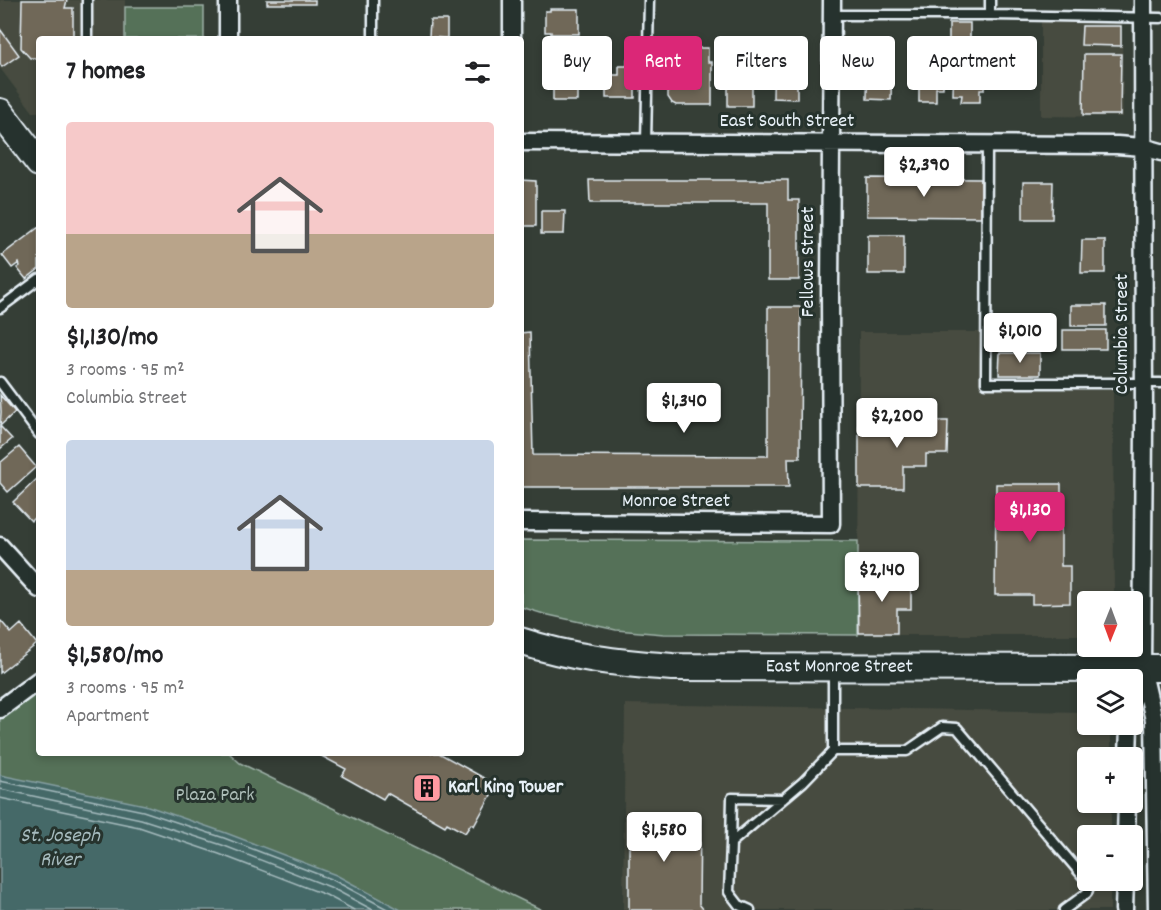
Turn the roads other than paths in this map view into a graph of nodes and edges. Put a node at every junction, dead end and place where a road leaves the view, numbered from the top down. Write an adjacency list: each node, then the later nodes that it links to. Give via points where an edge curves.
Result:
1 (87, 0): 12 (lane)
2 (228, 0): 13 (street)
3 (373, 0): 14 (lane)
4 (512, 0): 15 (street)
5 (649, 0): 19 (lane)
6 (990, 0): 9 (lane)
7 (1143, 0): 10 (street, Columbia Street)
8 (832, 7): 9 (lane); 20 (street, Fellows Street)
9 (990, 15): 10 (lane)
10 (1143, 18): 11 (lane); 22 (street, Columbia Street)
11 (1161, 18)
12 (87, 36)
13 (228, 36)
14 (373, 36)
15 (512, 36)
16 (0, 112): 17 (main road)
17 (31, 141)
18 (524, 142): 19 (street, East South Street)
19 (646, 142): 20 (street, East South Street)
20 (831, 143): 21 (street, East South Street); 30 (street, Fellows Street)
21 (987, 145): 22 (street, East South Street); 27 (lane, via 986,383)
22 (1143, 147): 23 (street, East South Street); 27 (street, Columbia Street)
23 (1161, 152)
24 (36, 281): 25 (lane)
25 (0, 308)
26 (0, 382): 28 (lane)
27 (1153, 383): 35 (street, Columbia Street)
28 (36, 430)
29 (524, 522): 30 (street, Monroe Street)
30 (831, 524)
31 (0, 546): 32 (street)
32 (36, 587)
33 (524, 642): 34 (main road, East Monroe Street, via 581,658 629,664)
34 (833, 667): 35 (main road, East Monroe Street); 39 (lane)
35 (1151, 668): 37 (street, Columbia Street); 46 (street, Columbia Street)
36 (36, 682): 38 (street)
37 (1143, 684)
38 (0, 709)
39 (833, 751): 40 (lane); 44 (lane, via 907,751 942,728 957,728 1087,881 1087,893)
40 (783, 799): 41 (lane); 41 (lane, via 732,798)
41 (731, 843): 43 (lane, via 729,892 739,905)
42 (1125, 891): 45 (street)
43 (750, 910)
44 (1064, 910)
45 (1124, 910)
46 (1157, 910)

